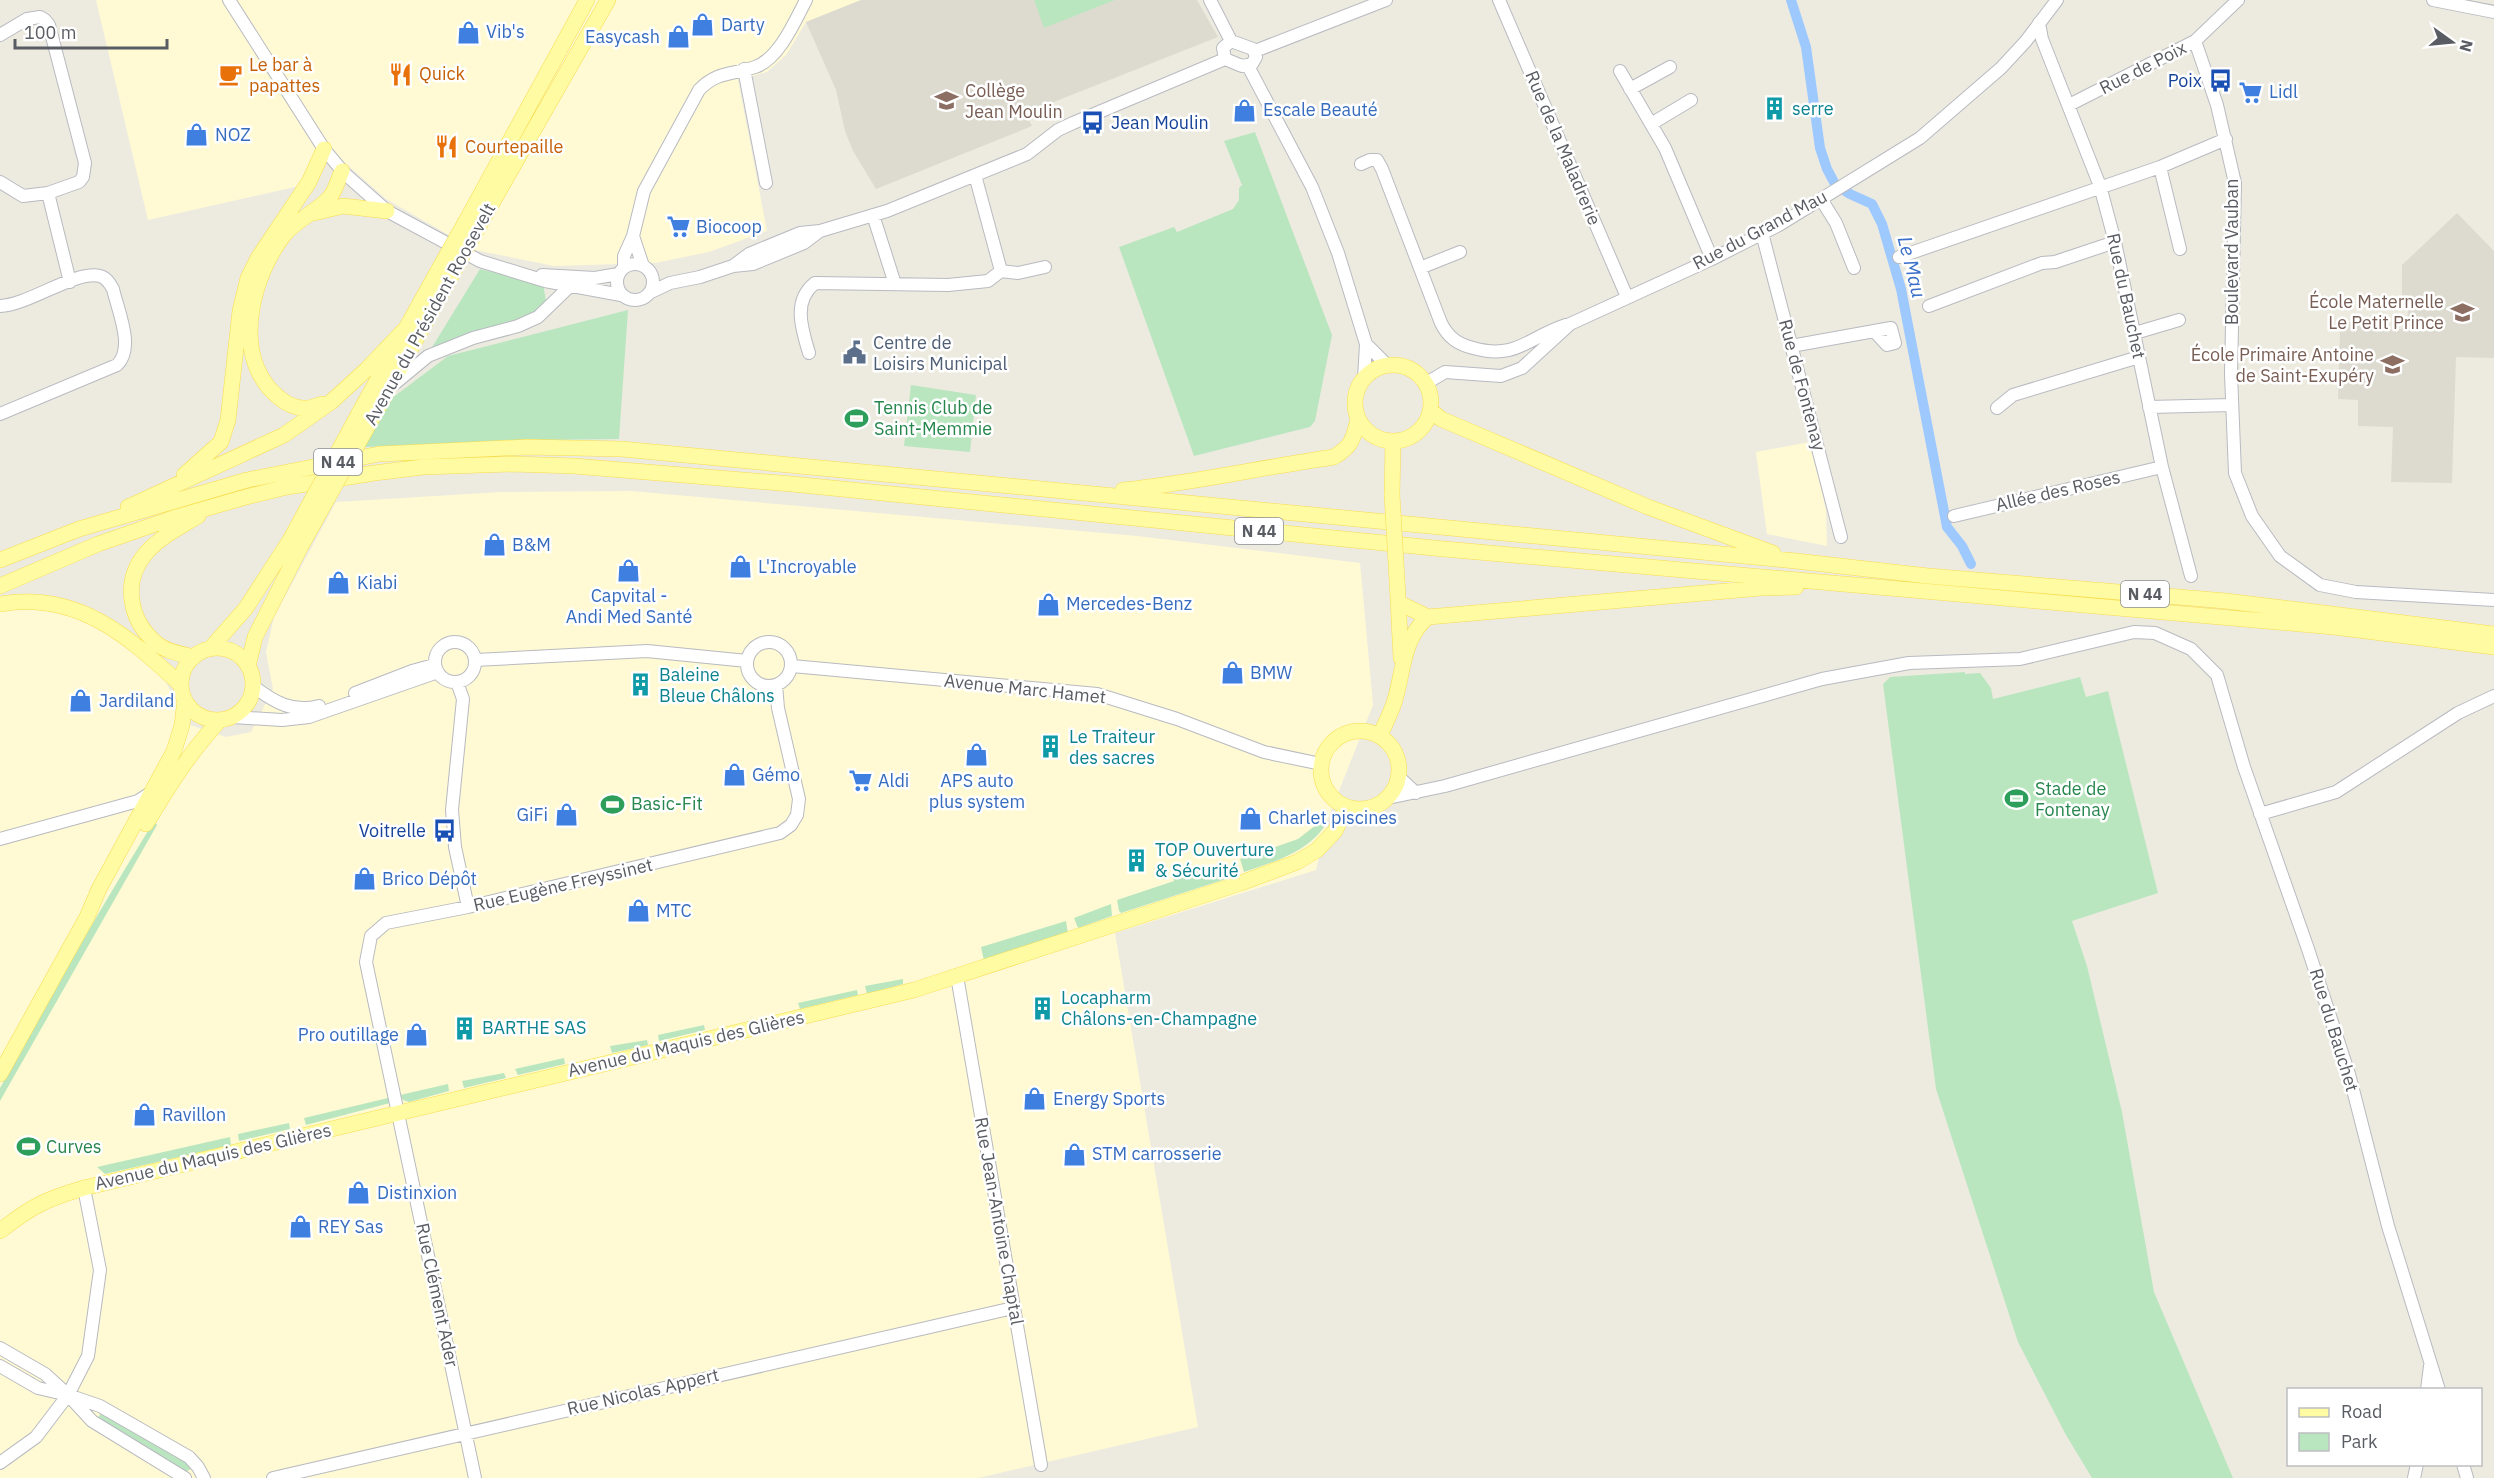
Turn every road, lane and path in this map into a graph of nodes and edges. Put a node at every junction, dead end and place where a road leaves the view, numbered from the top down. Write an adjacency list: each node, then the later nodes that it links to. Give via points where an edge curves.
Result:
1 (229, 0): 27 (street)
2 (587, 0): 41 (main road, Avenue du Président Roosevelt)
3 (608, 0): 41 (main road, Avenue du Président Roosevelt)
4 (806, 0): 20 (street, via 778,48 756,67)
5 (1210, 0): 14 (street)
6 (1386, 0): 16 (street)
7 (1499, 0): 63 (street, Rue de la Maladrerie)
8 (2057, 0): 12 (street, Rue du Grand Mau)
9 (2238, 0): 15 (street, Rue de Poix)
10 (2433, 0): 11 (street)
11 (2494, 12)
12 (2039, 23): 24 (street, Rue du Bauchet); 37 (street, Rue du Grand Mau, via 2001,68 1920,138)
13 (0, 35): 36 (street, via 33,18 49,25 86,163 79,182)
14 (1231, 41): 16 (street); 17 (street, via 1223,48)
15 (2195, 41): 24 (street, Rue de Poix); 26 (street, Boulevard Vauban)
16 (1255, 51): 18 (street, via 1254,61)
17 (1225, 59): 18 (street); 31 (street, via 1073,123 1027,154)
18 (1248, 66): 71 (street, via 1312,186)
19 (1670, 67): 22 (street)
20 (744, 69): 34 (street); 43 (street, via 709,79 699,90 648,181)
21 (1620, 71): 22 (street)
22 (1630, 89): 25 (street)
23 (1691, 100): 25 (street)
24 (2069, 105): 35 (street, Rue du Bauchet)
25 (1651, 124): 48 (street)
26 (2226, 139): 29 (street); 80 (street, Boulevard Vauban, via 2235,183)
27 (324, 149): 30 (street); 33 (main road)
28 (1361, 164): 50 (street, via 1377,160)
29 (2160, 167): 35 (street); 45 (street)
30 (340, 170): 33 (main road); 38 (street); 40 (main road, via 331,196)
31 (975, 175): 39 (street); 54 (street)
32 (0, 182): 36 (street, via 23,196)
33 (309, 182): 89 (main road, via 248,278 240,311 228,420 221,442)
34 (766, 183)
35 (2100, 186): 44 (street, Rue du Bauchet); 47 (street)
36 (48, 193): 57 (street)
37 (1826, 196): 42 (street, Rue du Grand Mau); 51 (street)
38 (387, 211): 40 (main road, via 343,206); 56 (street, via 467,256)
39 (873, 215): 58 (street, via 820,231 804,243 753,264); 59 (street)
40 (306, 217): 79 (main road, via 285,233 256,290 250,331 254,361 261,377 281,400 304,408)
41 (473, 223): 55 (main road, Avenue du Président Roosevelt, bridge)
42 (1762, 232): 48 (street, Rue du Grand Mau); 72 (street, Rue de Fontenay)
43 (633, 236): 52 (street); 53 (street)
44 (2115, 242): 65 (street, via 2042,263); 70 (street, Rue du Bauchet)
45 (2180, 249)
46 (1460, 252): 50 (street)
47 (1899, 257)
48 (1712, 259): 63 (street, Rue du Grand Mau)
49 (1045, 267): 54 (street, via 1018,273)
50 (1420, 268): 67 (street, via 1445,330 1465,346 1498,353 1509,351)
51 (1854, 268)
52 (646, 269): 53 (street, via 634,264); 58 (street); 61 (street, via 653,281)
53 (621, 270): 56 (street, via 595,278); 62 (street, via 616,285)
54 (1001, 271): 59 (street, via 988,281)
55 (445, 273): 68 (main road, Avenue du Président Roosevelt); 78 (main road, Avenue du Président Roosevelt)
56 (523, 275): 60 (street)
57 (70, 282): 64 (street); 84 (street, via 93,276 109,282 125,341 122,360)
58 (670, 283): 61 (street)
59 (895, 284): 73 (street, via 825,282 807,289 801,321)
60 (569, 287): 62 (street); 78 (street, via 538,317 428,356)
61 (649, 293): 62 (street, via 638,300)
62 (621, 294)
63 (1628, 297): 67 (street, Rue du Grand Mau)
64 (0, 306)
65 (1929, 306)
66 (2179, 320): 70 (street)
67 (1570, 324): 77 (street, Rue du Grand Mau, via 1522,368 1501,376 1445,372)
68 (407, 327): 79 (main road); 85 (main road, Avenue du Président Roosevelt)
69 (1874, 331): 72 (street)
70 (2135, 333): 74 (street, Rue du Bauchet)
71 (1366, 344): 75 (street); 76 (street)
72 (1791, 346): 94 (street, Rue de Fontenay)
73 (810, 353)
74 (2139, 357): 81 (street, Rue du Bauchet); 82 (street, via 2013,395)
75 (1387, 365): 76 (main road); 77 (main road, via 1409,369)
76 (1364, 379): 86 (main road, via 1355,396)
77 (1425, 384): 83 (main road)
78 (388, 390): 85 (main road, Avenue du Président Roosevelt)
79 (331, 402): 89 (main road, via 284,435)
80 (2232, 405): 81 (street); 101 (street, Boulevard Vauban, via 2235,473 2252,516 2280,555 2320,585 2356,592)
81 (2149, 407): 88 (street, Rue du Bauchet)
82 (1996, 408)
83 (1430, 410): 87 (main road, via 1421,429 1403,440); 97 (main road, via 1441,419 1637,502)
84 (0, 414)
85 (364, 418): 95 (main road, Avenue du Président Roosevelt, bridge)
86 (1358, 419): 87 (main road, via 1372,435); 90 (main road, via 1353,440 1334,457 1161,487)
87 (1393, 441): 102 (main road, bridge)
88 (2162, 467): 92 (street, Allée des Roses); 98 (street, Rue du Bauchet)
89 (171, 487): 93 (main road)
90 (1085, 494): 93 (main road, N 44, via 633,450 527,447 369,456 248,480); 97 (main road, N 44)
91 (216, 506): 99 (main road, N 44, via 98,544); 100 (main road, N 44, via 287,487 413,468 574,466); 108 (main road, via 156,543 138,566 131,586 135,617 156,644)
92 (1954, 516)
93 (79, 529): 96 (main road, N 44)
94 (1841, 537)
95 (295, 543): 107 (main road, Avenue du Président Roosevelt); 111 (main road, Avenue du Président Roosevelt, via 255,637)
96 (0, 560)
97 (1796, 561): 105 (main road, N 44, via 2226,601)
98 (2191, 576)
99 (0, 586)
100 (1874, 586): 104 (main road, via 1761,588); 106 (main road, N 44, via 2334,627)
101 (2494, 600)
102 (1399, 603): 104 (main road); 113 (main road)
103 (0, 604): 118 (main road, via 58,604 96,618 132,640)
104 (1428, 617): 113 (main road, via 1416,627)
105 (2494, 634)
106 (2494, 647)
107 (210, 649): 108 (main road); 111 (main road, via 232,651)
108 (195, 657): 118 (main road, via 185,669)
109 (475, 660): 110 (street, via 647,651); 114 (street, via 463,644 449,644 439,652); 115 (street, via 473,672)
110 (747, 661): 112 (street, via 753,649 772,642 789,653); 116 (street, via 755,681)
111 (248, 666): 117 (main road)
112 (792, 666): 116 (street, via 786,678); 122 (street, Avenue Marc Hamet, via 1098,694 1263,752)
113 (1401, 667): 121 (main road, via 1394,705)
114 (437, 669): 115 (street, via 446,680); 117 (street, via 412,671 308,709 288,708); 120 (street, via 309,717)
115 (458, 682): 130 (street, via 463,699 452,810 455,847)
116 (776, 685): 130 (street, Rue Eugène Freyssinet, via 799,799 792,825 780,833)
117 (253, 686): 120 (main road, via 247,705)
118 (183, 692): 120 (main road, via 199,715); 124 (main road, via 182,725 174,751)
119 (2494, 696): 128 (street, via 2458,712 2336,792)
120 (226, 719): 131 (main road, via 200,741 178,771 111,885)
121 (1380, 736): 122 (main road, via 1368,731 1343,735 1325,752); 123 (main road, via 1396,753)
122 (1321, 764): 127 (main road, via 1329,795)
123 (1399, 777): 125 (street); 126 (main road)
124 (153, 791): 129 (street, via 138,801); 131 (main road)
125 (1416, 793): 126 (street); 128 (street, Rue du Bauchet, via 1822,679 1908,663 2020,659 2134,632 2156,633 2191,650 2217,675)
126 (1388, 798): 127 (main road, via 1368,808)
127 (1347, 807): 132 (main road, Avenue du Maquis des Glières, via 1335,831 1317,850 1297,862)
128 (2260, 814): 139 (street, Rue du Bauchet, via 2349,1074 2388,1226)
129 (0, 838)
130 (468, 907): 134 (street, Rue Eugène Freyssinet, via 386,923 371,936 366,962)
131 (87, 917): 133 (main road)
132 (957, 976): 134 (main road, Avenue du Maquis des Glières, via 908,992); 137 (street, Rue Jean-Antoine Chaptal)
133 (0, 1074)
134 (399, 1113): 135 (main road, Avenue du Maquis des Glières); 144 (street, Rue Clément Ader)
135 (84, 1188): 136 (main road, Avenue du Maquis des Glières, via 45,1200); 143 (street, via 100,1270 88,1356)
136 (0, 1231)
137 (1013, 1308): 144 (street, Rue Nicolas Appert); 146 (street, Rue Jean-Antoine Chaptal)
138 (0, 1348): 143 (street, via 45,1374)
139 (2431, 1362): 141 (street); 142 (street, Rue du Bauchet)
140 (0, 1366): 143 (street, via 38,1388)
141 (2427, 1388)
142 (2439, 1388)
143 (68, 1395): 145 (street, via 36,1437); 147 (street, via 92,1421); 148 (street, via 100,1406 189,1457)
144 (465, 1434): 149 (street, Rue Nicolas Appert); 150 (street, Rue Clément Ader)
145 (0, 1463)
146 (1041, 1465)
147 (185, 1478)
148 (204, 1478)
149 (273, 1478)
150 (475, 1478)

